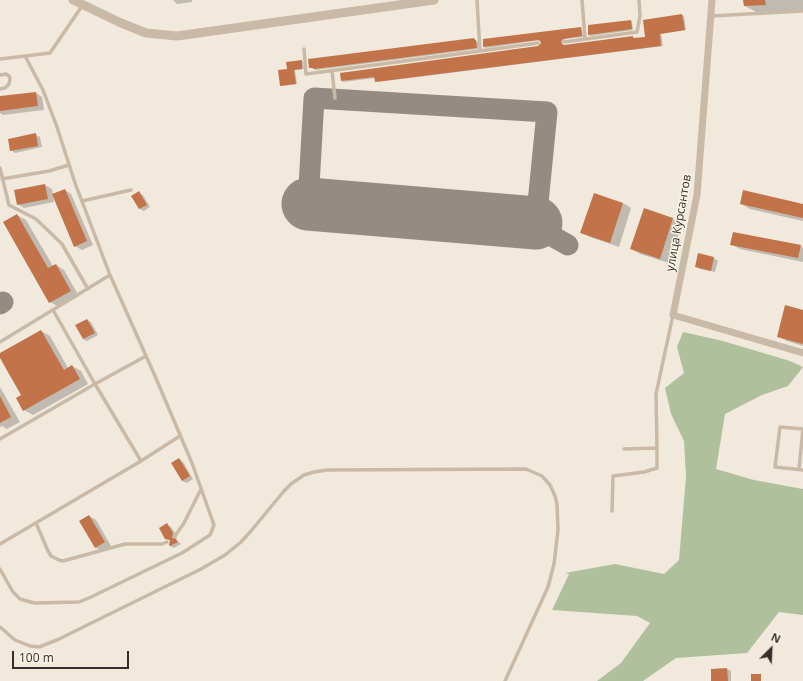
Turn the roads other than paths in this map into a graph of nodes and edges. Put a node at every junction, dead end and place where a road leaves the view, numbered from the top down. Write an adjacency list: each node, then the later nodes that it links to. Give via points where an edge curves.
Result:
1 (73, 0): 7 (street)
2 (434, 0): 7 (street, via 177,36 146,33)
3 (477, 0): 14 (lane)
4 (582, 0): 10 (lane)
5 (639, 0): 10 (lane, via 637,32)
6 (712, 0): 9 (street, улица Курсантов)
7 (83, 3): 15 (lane, via 50,53)
8 (803, 11): 9 (lane)
9 (710, 16): 29 (street, улица Курсантов, via 697,195)
10 (585, 40): 11 (lane)
11 (564, 42)
12 (538, 44): 14 (lane)
13 (304, 49): 17 (lane, via 306,74)
14 (480, 51): 17 (lane)
15 (25, 56): 16 (lane); 21 (lane, via 46,98)
16 (0, 60)
17 (332, 70): 20 (lane)
18 (0, 75): 19 (lane, via 6,74 10,79 5,88)
19 (0, 88)
20 (335, 98)
21 (69, 165): 23 (lane); 25 (lane)
22 (0, 169): 23 (lane)
23 (2, 179): 27 (lane, via 9,205 36,219 62,244)
24 (131, 190): 25 (lane)
25 (82, 201): 26 (lane)
26 (110, 275): 27 (lane); 32 (lane)
27 (88, 289): 28 (lane)
28 (53, 310): 30 (lane); 33 (lane)
29 (673, 315): 31 (street); 38 (lane, via 656,394)
30 (0, 342)
31 (803, 353)
32 (146, 356): 33 (lane); 35 (lane)
33 (95, 384): 36 (lane); 39 (lane)
34 (803, 429): 40 (lane); 40 (lane, via 780,427 775,467)
35 (180, 436): 39 (lane); 41 (lane)
36 (0, 439)
37 (624, 448): 38 (lane)
38 (657, 448): 42 (lane, via 657,468 613,476)
39 (141, 461): 43 (lane)
40 (801, 469)
41 (201, 489): 44 (lane); 47 (lane, via 214,525 210,535 182,553 79,602 28,602 20,599 13,592)
42 (612, 511)
43 (36, 524): 45 (lane, via 51,556 63,561 125,544); 46 (lane)
44 (175, 536)
45 (167, 542)
46 (0, 544)
47 (0, 568)
48 (0, 627): 49 (lane, via 15,640 39,647 201,569 225,555 246,537 291,484 304,475 327,470 526,469 542,476 550,485 558,504 558,530 548,587)
49 (505, 681)

